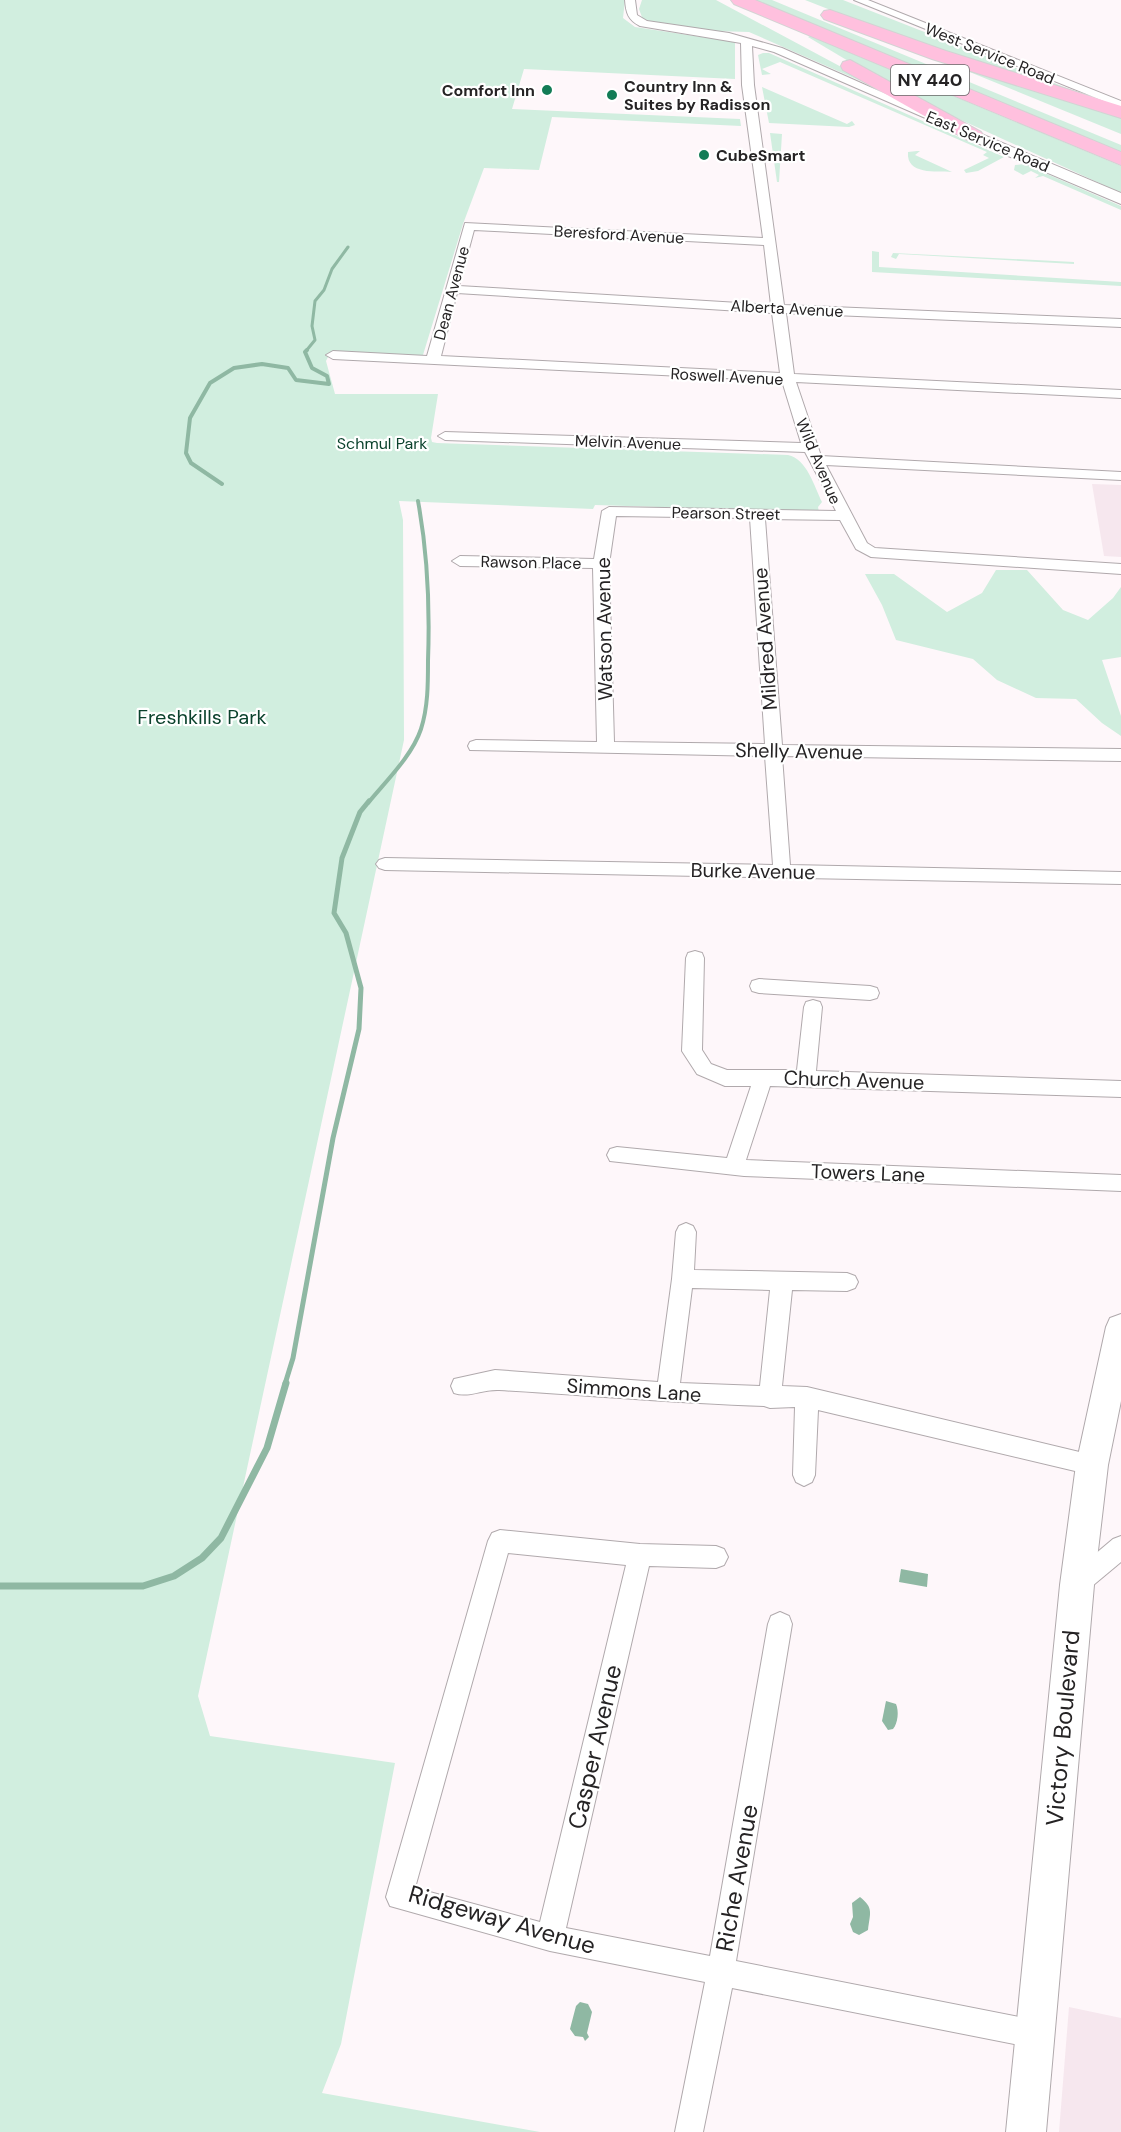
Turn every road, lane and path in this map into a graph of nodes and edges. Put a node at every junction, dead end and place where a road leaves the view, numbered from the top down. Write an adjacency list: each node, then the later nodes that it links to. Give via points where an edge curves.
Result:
1 (630, 0): 7 (street, East Service Road, via 634,20 644,24)
2 (730, 0): 10 (highway)
3 (740, 0): 12 (highway, NY 440)
4 (781, 0): 11 (highway, NY 440)
5 (859, 0): 8 (street, West Service Road)
6 (812, 8): 9 (highway, via 939,55)
7 (746, 40): 10 (street, East Service Road, via 778,50); 15 (street, Wild Avenue)
8 (1121, 105)
9 (1121, 112)
10 (974, 136): 13 (main road, East Service Road)
11 (1121, 140)
12 (1121, 159)
13 (1121, 199)
14 (469, 226): 15 (street, Beresford Avenue); 16 (street, Dean Avenue)
15 (770, 242): 17 (street, Wild Avenue)
16 (453, 289): 17 (street, Alberta Avenue); 20 (street, Dean Avenue)
17 (778, 309): 18 (street, Alberta Avenue); 21 (street, Wild Avenue)
18 (1121, 323)
19 (333, 355): 20 (street, Roswell Avenue)
20 (433, 360): 21 (street, Roswell Avenue)
21 (788, 379): 22 (street, Roswell Avenue); 24 (street, Wild Avenue)
22 (1121, 394)
23 (445, 436): 24 (street, Melvin Avenue)
24 (813, 454): 25 (street, Melvin Avenue); 28 (street, Wild Avenue)
25 (1121, 476)
26 (609, 511): 27 (street, Pearson Street); 30 (street, Watson Avenue)
27 (757, 514): 28 (street, Pearson Street); 34 (street, Mildred Avenue)
28 (843, 516): 31 (street, Wild Avenue, via 868,551)
29 (460, 561): 30 (street, Rawson Place)
30 (601, 564): 33 (street, Watson Avenue)
31 (1121, 569)
32 (476, 746): 33 (street, Shelly Avenue)
33 (606, 748): 34 (street, Shelly Avenue)
34 (773, 750): 35 (street, Shelly Avenue); 37 (street, Mildred Avenue)
35 (1121, 755)
36 (385, 864): 37 (street, Burke Avenue)
37 (782, 871): 38 (street, Burke Avenue)
38 (1121, 878)
39 (695, 958): 45 (street, Church Avenue, via 692,1052 696,1060 704,1069 725,1078)
40 (759, 986): 41 (street)
41 (798, 988): 42 (street); 44 (street, via 799,999)
42 (828, 990): 43 (street); 44 (street, via 826,1003)
43 (870, 993)
44 (813, 1008): 46 (street)
45 (763, 1078): 46 (street, Church Avenue); 49 (street)
46 (806, 1078): 47 (street, Church Avenue)
47 (1121, 1089)
48 (616, 1155): 49 (street, Towers Lane)
49 (734, 1167): 50 (street, Towers Lane)
50 (1121, 1183)
51 (686, 1232): 52 (street)
52 (683, 1280): 53 (street); 57 (street)
53 (782, 1281): 54 (street); 59 (street)
54 (847, 1282)
55 (1121, 1327): 60 (main road, Victory Boulevard)
56 (462, 1386): 57 (street, Simmons Lane, via 495,1380)
57 (668, 1393): 59 (street, Simmons Lane)
58 (807, 1397): 59 (street, Simmons Lane); 60 (street, Simmons Lane); 61 (street)
59 (770, 1398)
60 (1092, 1465): 65 (main road, Victory Boulevard)
61 (804, 1475)
62 (1121, 1547): 65 (street)
63 (640, 1555): 64 (street, Ridgeway Avenue); 67 (street, Casper Avenue); 67 (street, Ridgeway Avenue, via 500,1541 399,1897)
64 (716, 1557)
65 (1077, 1584): 69 (main road, Victory Boulevard)
66 (780, 1624): 68 (street, Riche Avenue)
67 (550, 1938): 68 (street, Ridgeway Avenue)
68 (721, 1972): 69 (street, Ridgeway Avenue); 70 (street, Riche Avenue)
69 (1034, 2034): 71 (main road, Victory Boulevard)
70 (689, 2132)
71 (1026, 2132)

